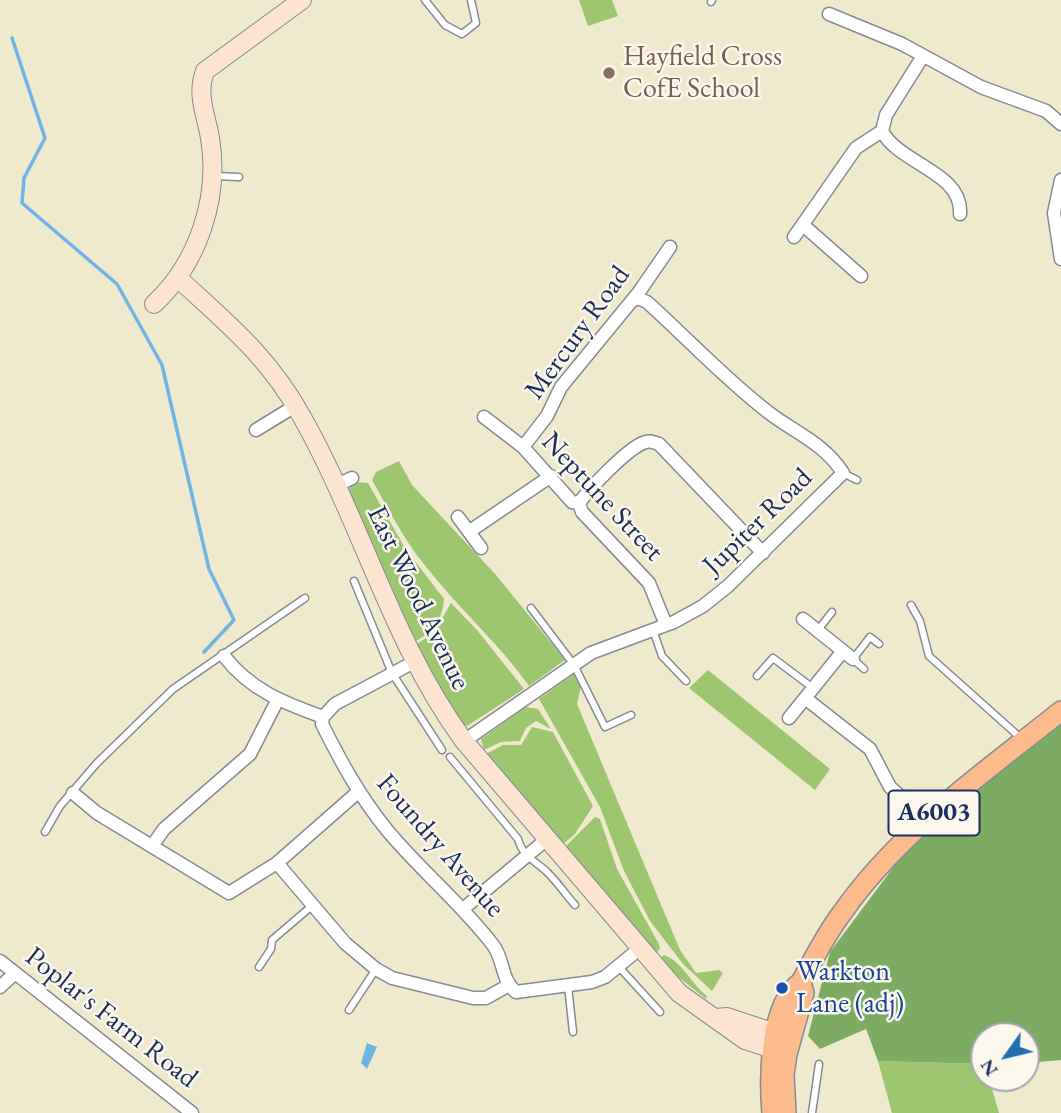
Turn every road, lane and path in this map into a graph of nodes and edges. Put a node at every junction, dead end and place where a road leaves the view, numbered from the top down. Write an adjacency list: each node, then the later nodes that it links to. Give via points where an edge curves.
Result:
1 (302, 0): 8 (street, via 205,71 201,99)
2 (425, 0): 3 (lane, via 445,25 462,34 476,23)
3 (471, 0)
4 (829, 14): 5 (street)
5 (923, 56): 6 (street, via 981,87); 7 (street, via 886,116)
6 (1060, 120)
7 (883, 131): 11 (street, via 889,145 954,189); 12 (street, via 856,148)
8 (214, 176): 9 (lane); 17 (street, via 202,228)
9 (239, 177)
10 (1061, 180): 15 (street, via 1054,213)
11 (960, 214)
12 (803, 225): 13 (street); 16 (street)
13 (794, 237)
14 (670, 247): 18 (street, Mercury Road)
15 (1061, 259)
16 (861, 275)
17 (179, 279): 19 (street); 20 (street, East Wood Avenue, via 243,336)
18 (632, 301): 23 (street, Mercury Road, via 561,387 547,416); 24 (street, Jupiter Road, via 647,302 768,413 815,442)
19 (154, 304)
20 (295, 406): 22 (street); 28 (street, East Wood Avenue)
21 (484, 417): 23 (street, Neptune Street)
22 (256, 430)
23 (523, 447): 25 (street, Neptune Street)
24 (843, 473): 27 (lane); 33 (street, Jupiter Road)
25 (551, 476): 29 (street, Neptune Street, via 572,502); 31 (street)
26 (352, 478): 28 (street)
27 (857, 480)
28 (335, 486): 46 (street, East Wood Avenue)
29 (579, 503): 33 (street, via 629,453 651,441 659,444); 40 (street, Neptune Street, via 582,512 649,583)
30 (458, 517): 31 (street)
31 (470, 531): 32 (street)
32 (481, 548)
33 (763, 553): 40 (street, Jupiter Road, via 703,607)
34 (354, 581): 49 (lane)
35 (305, 598): 45 (lane)
36 (911, 605): 59 (lane, via 929,656)
37 (531, 608): 47 (lane)
38 (832, 612): 42 (lane)
39 (803, 619): 42 (street)
40 (666, 625): 41 (street, Jupiter Road)
41 (653, 630): 47 (street, Jupiter Road, via 590,653); 51 (lane, via 662,656)
42 (818, 630): 44 (street)
43 (879, 644): 44 (lane, via 870,637)
44 (848, 655): 48 (lane); 52 (street)
45 (224, 656): 53 (street, via 239,676); 63 (lane, via 173,690 97,763)
46 (414, 662): 49 (street); 58 (street, East Wood Avenue)
47 (574, 665): 55 (lane, via 605,727); 58 (street, Jupiter Road)
48 (864, 669)
49 (391, 673): 56 (street, via 335,704); 60 (lane)
50 (757, 676): 52 (lane, via 773,658)
51 (686, 681)
52 (809, 693): 57 (street); 64 (street, via 870,749 890,787)
53 (277, 701): 56 (street); 67 (street, via 250,754 171,823)
54 (1061, 712): 59 (main road, A6003)
55 (631, 715)
56 (323, 717): 62 (street, Foundry Avenue, via 322,724)
57 (789, 718)
58 (464, 741): 66 (street, East Wood Avenue)
59 (1024, 741): 64 (main road, A6003)
60 (443, 750)
61 (450, 757): 68 (lane)
62 (358, 792): 69 (street); 72 (street, Foundry Avenue, via 387,830)
63 (73, 793): 65 (lane); 67 (street)
64 (926, 819): 85 (main road, A6003, via 842,911 801,982 804,993)
65 (45, 832)
66 (547, 839): 68 (street); 73 (street, East Wood Avenue)
67 (152, 846): 69 (street, via 229,893)
68 (527, 855): 71 (lane); 72 (street)
69 (276, 863): 70 (street)
70 (313, 905): 75 (lane, via 272,940); 77 (street, via 352,951)
71 (575, 905)
72 (463, 909): 79 (street, Foundry Avenue, via 499,953)
73 (639, 949): 76 (street); 85 (street, East Wood Avenue, via 679,993 716,1018 727,1017)
74 (0, 961): 78 (street, Poplar's Farm Road)
75 (259, 967)
76 (619, 967): 80 (street, via 592,982); 83 (lane)
77 (376, 969): 79 (street, via 392,978 473,998 486,998); 82 (lane)
78 (15, 973): 81 (street); 87 (street, Poplar's Farm Road)
79 (509, 985): 80 (street, via 520,993)
80 (568, 986): 84 (lane)
81 (0, 987)
82 (349, 1010)
83 (660, 1012)
84 (573, 1031)
85 (782, 1044): 88 (main road); 89 (main road, A6003)
86 (819, 1064): 90 (lane)
87 (192, 1113)
88 (772, 1113)
89 (786, 1113)
90 (812, 1113)

